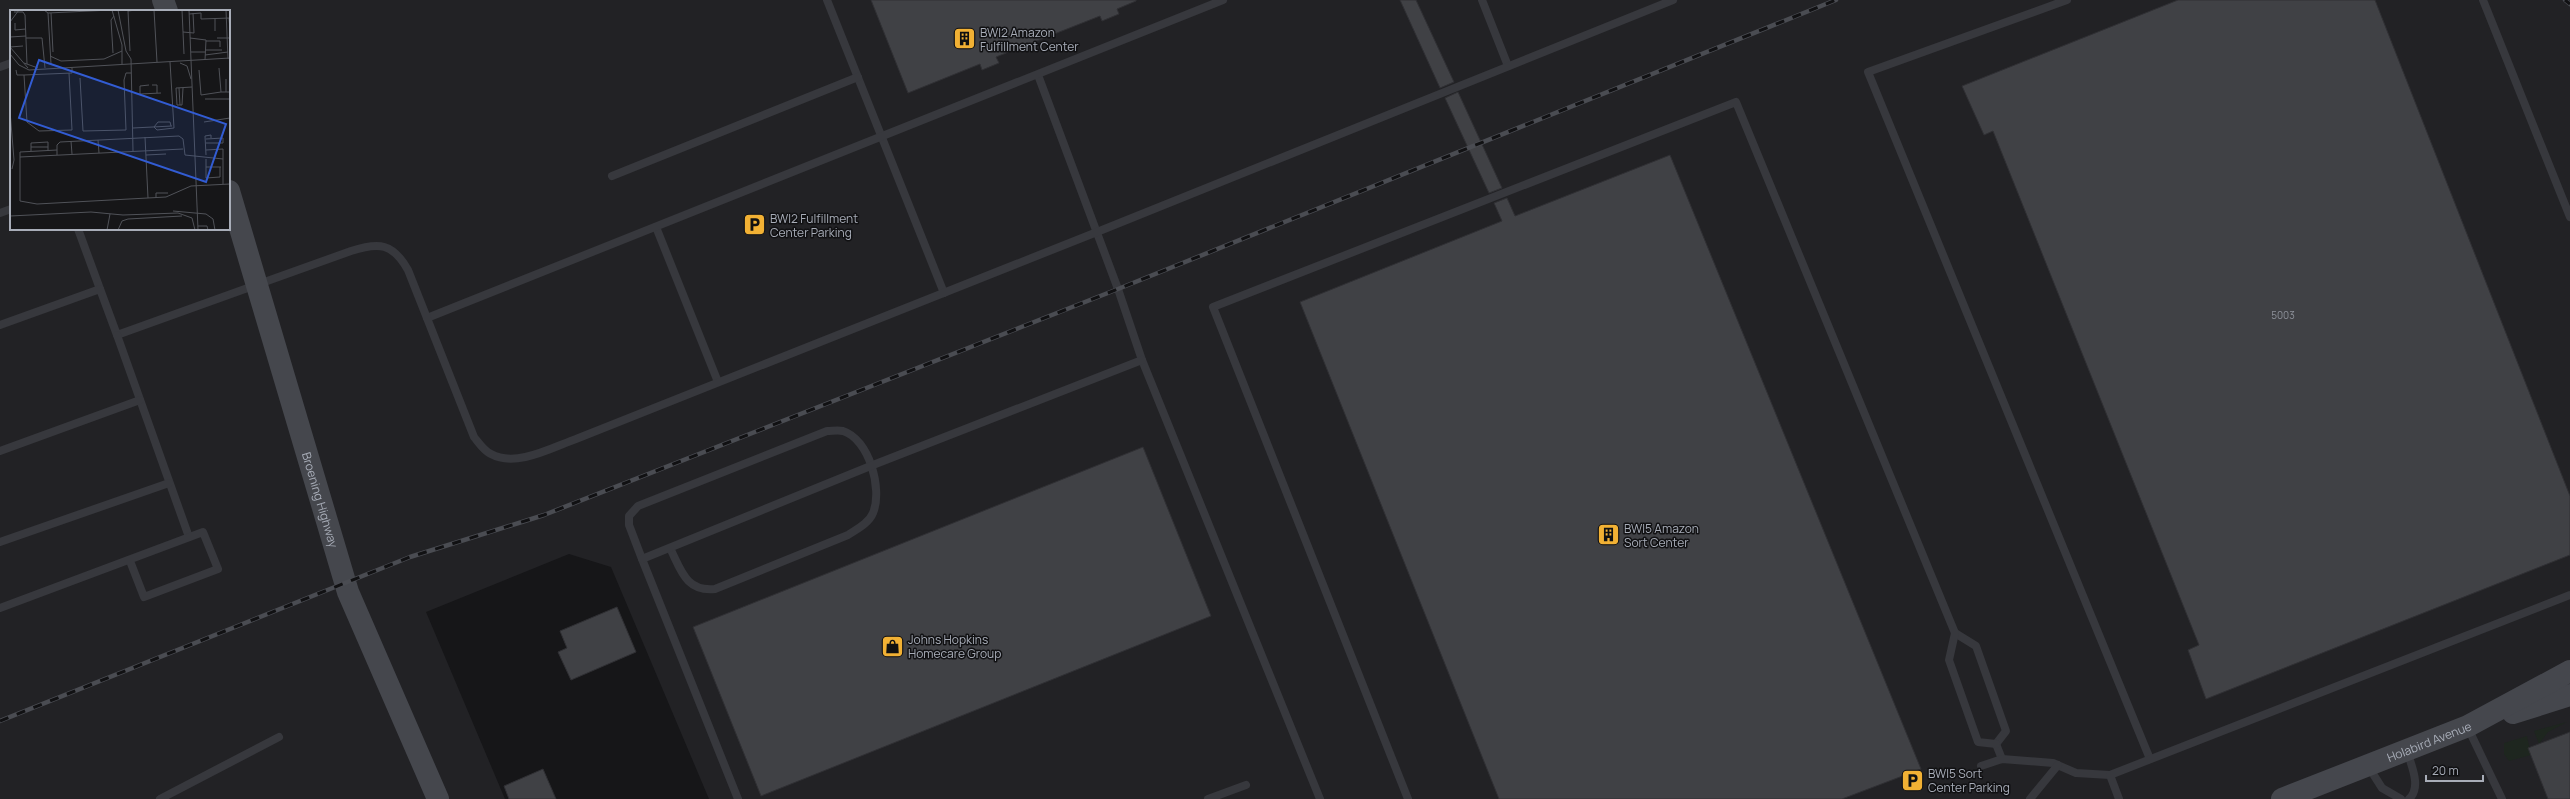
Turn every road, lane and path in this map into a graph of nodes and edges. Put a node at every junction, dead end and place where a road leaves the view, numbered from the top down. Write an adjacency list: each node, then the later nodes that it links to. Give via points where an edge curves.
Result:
1 (163, 0): 8 (main road)
2 (827, 0): 13 (lane)
3 (1223, 0): 12 (lane)
4 (1482, 0): 10 (lane)
5 (1673, 0): 10 (lane)
6 (2067, 0): 50 (lane, via 1868,72)
7 (2483, 0): 19 (lane)
8 (168, 10)
9 (10, 63): 11 (lane)
10 (1508, 66): 22 (lane)
11 (0, 67)
12 (1038, 75): 14 (lane); 22 (lane)
13 (858, 77): 14 (lane); 15 (lane)
14 (882, 138): 20 (lane); 25 (lane)
15 (612, 176)
16 (230, 195): 23 (main road, Broening Highway)
17 (10, 209): 18 (lane)
18 (0, 213)
19 (2570, 217)
20 (656, 227): 26 (lane); 30 (lane)
21 (78, 230): 24 (lane)
22 (1097, 232): 25 (lane); 29 (lane)
23 (256, 286): 26 (lane, via 351,251 380,245 392,250 403,261); 28 (lane); 57 (main road, Broening Highway, via 348,592)
24 (100, 289): 27 (lane); 28 (lane)
25 (944, 293): 30 (lane)
26 (427, 318): 30 (lane, via 474,437 491,454 503,458 518,458 576,439)
27 (0, 325)
28 (117, 335): 31 (lane)
29 (1142, 360): 33 (lane); 60 (lane)
30 (718, 382)
31 (140, 400): 32 (lane); 34 (lane)
32 (0, 451)
33 (873, 465): 37 (lane); 37 (lane, via 877,501 873,514 864,525 848,535 715,589 701,590 691,585); 38 (lane, via 853,436 842,430 828,431 638,506 629,516 629,525)
34 (170, 483): 35 (lane); 36 (lane)
35 (189, 537): 39 (lane); 39 (lane, via 203,532 218,569 144,597)
36 (0, 542)
37 (670, 548): 38 (lane)
38 (642, 559): 58 (lane)
39 (130, 561): 41 (lane)
40 (2570, 595): 50 (lane)
41 (0, 608)
42 (1955, 633): 47 (lane, via 1976,646 1993,690 2006,731); 47 (lane, via 1949,660 1978,742); 61 (lane, via 1736,102 1213,307)
43 (2570, 671): 45 (main road, Holabird Avenue)
44 (2570, 695): 45 (main road)
45 (2468, 726): 48 (main road, Holabird Avenue); 67 (lane)
46 (279, 737): 56 (lane)
47 (1996, 744): 49 (lane)
48 (2406, 750): 53 (main road, Holabird Avenue); 66 (lane, via 2415,777 2415,788)
49 (2002, 759): 51 (lane); 52 (lane)
50 (2150, 759): 54 (lane)
51 (2058, 765): 54 (lane, via 2076,773); 62 (lane)
52 (1981, 766)
53 (2367, 766): 64 (main road, Holabird Avenue); 65 (lane, via 2382,788)
54 (2110, 775): 63 (lane)
55 (1246, 785): 59 (lane)
56 (160, 799)
57 (438, 799)
58 (738, 799)
59 (1208, 799)
60 (1320, 799)
61 (1408, 799)
62 (2030, 799)
63 (2119, 799)
64 (2282, 799)
65 (2401, 799)
66 (2409, 799)
67 (2502, 799)

